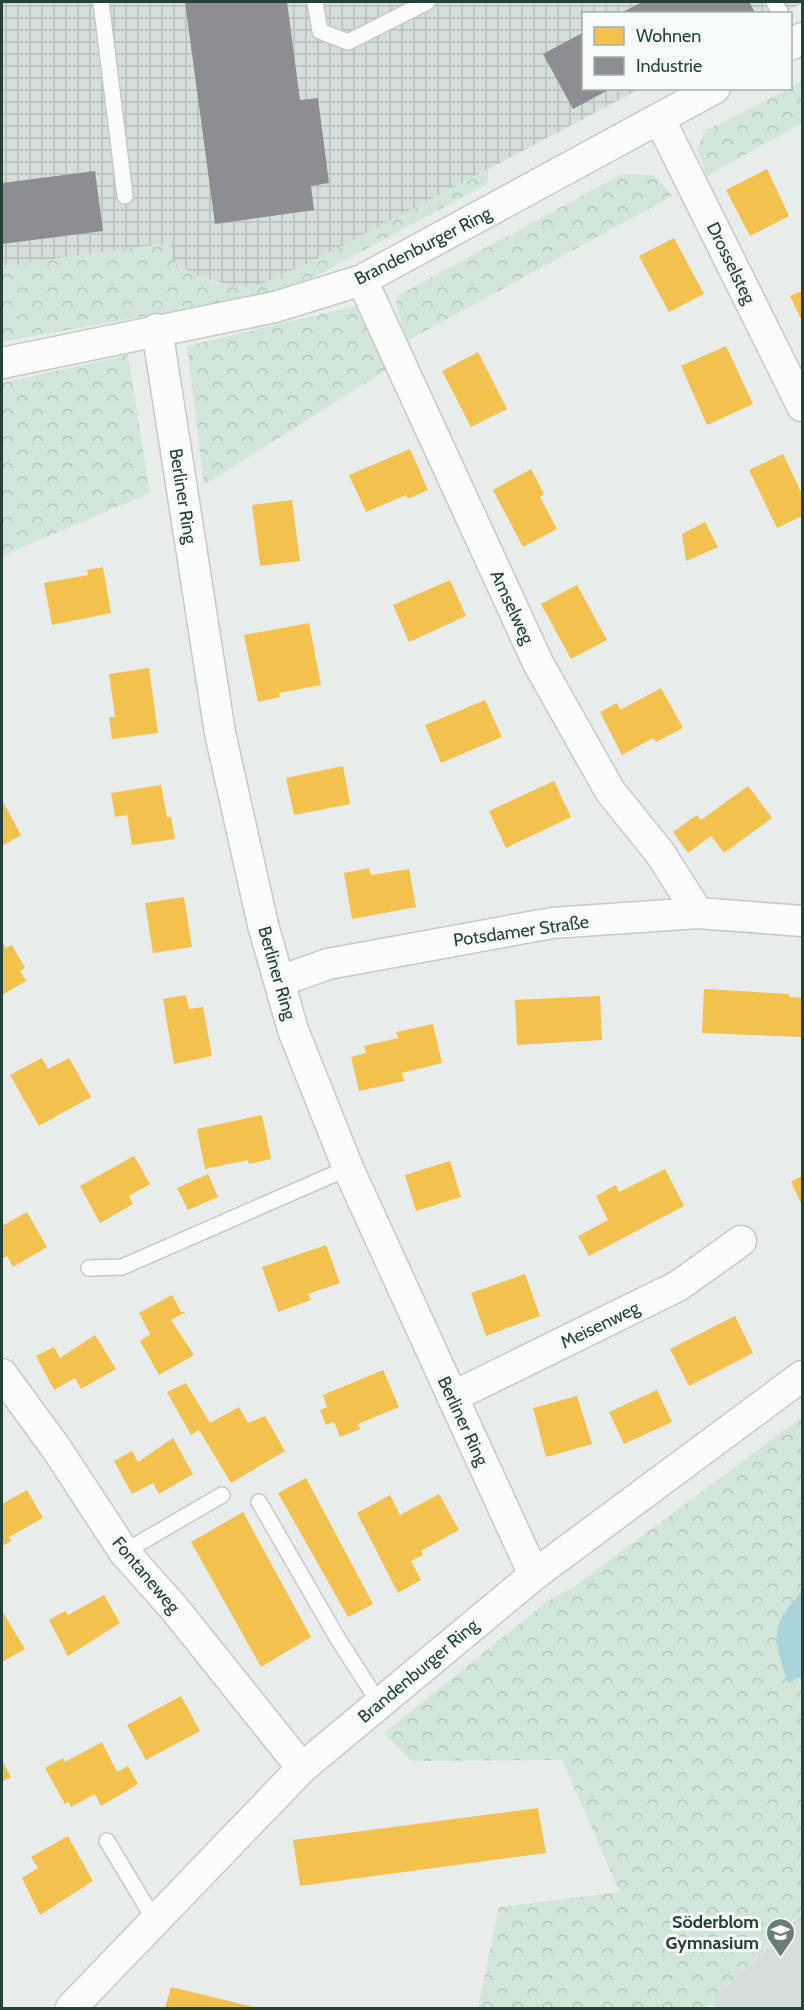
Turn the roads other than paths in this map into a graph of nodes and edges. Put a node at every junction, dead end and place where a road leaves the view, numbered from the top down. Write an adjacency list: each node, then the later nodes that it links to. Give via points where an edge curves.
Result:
1 (101, 2): 6 (lane)
2 (315, 2): 3 (lane, via 320,31 348,42)
3 (427, 2)
4 (712, 90): 5 (street, Brandenburger Ring)
5 (660, 120): 7 (street, Brandenburger Ring); 10 (street, Drosselsteg)
6 (125, 196)
7 (362, 280): 8 (street, Brandenburger Ring, via 275,307); 11 (street, Amselweg, via 538,663 610,792 660,853)
8 (157, 329): 9 (street, Brandenburger Ring); 13 (street, Berliner Ring, via 220,733 263,925)
9 (2, 363)
10 (802, 406)
11 (698, 914): 12 (street, Potsdamer Straße); 13 (street, Potsdamer Straße, via 552,923 327,964)
12 (802, 921)
13 (280, 981): 14 (street, Berliner Ring, via 293,1030)
14 (348, 1168): 16 (lane, via 122,1267); 19 (street, Berliner Ring)
15 (741, 1241): 19 (street, Meisenweg, via 678,1286)
16 (89, 1268)
17 (2, 1374): 22 (street, Fontaneweg)
18 (802, 1376): 23 (street, Brandenburger Ring)
19 (452, 1397): 23 (street, Berliner Ring)
20 (222, 1495): 22 (lane)
21 (259, 1502): 24 (lane)
22 (124, 1552): 25 (street, Fontaneweg)
23 (534, 1575): 24 (street, Brandenburger Ring)
24 (379, 1703): 25 (street, Brandenburger Ring)
25 (302, 1768): 27 (street, Brandenburger Ring)
26 (107, 1840): 27 (lane)
27 (155, 1921): 28 (street, Brandenburger Ring)
28 (71, 2008)

